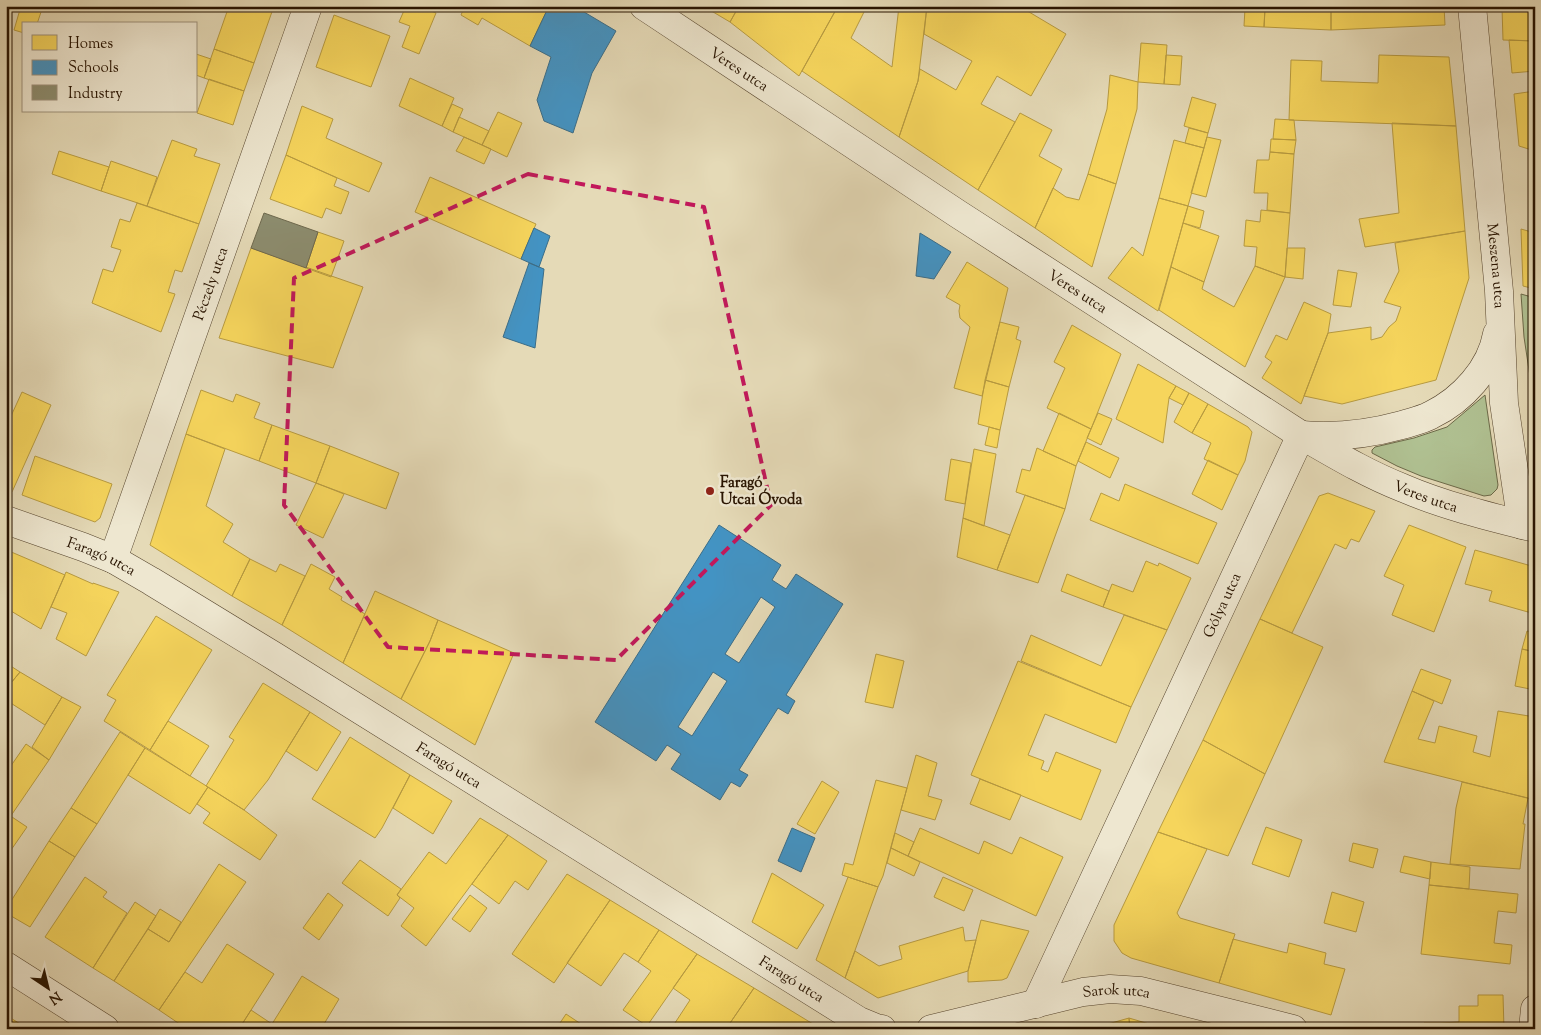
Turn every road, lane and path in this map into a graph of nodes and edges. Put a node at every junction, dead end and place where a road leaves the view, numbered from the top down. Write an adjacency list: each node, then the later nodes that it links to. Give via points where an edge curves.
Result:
1 (308, 6): 8 (street, Péczely utca)
2 (644, 6): 5 (street, Veres utca)
3 (1472, 6): 4 (street, Meszena utca)
4 (1500, 323): 5 (street, via 1481,373 1468,389 1431,415 1367,433 1321,437); 7 (street, Meszena utca, via 1504,403)
5 (1301, 435): 7 (street, Veres utca, via 1402,488 1443,503); 10 (street, Gólya utca)
6 (6, 520): 8 (street, Faragó utca)
7 (1528, 526)
8 (113, 559): 14 (street, Faragó utca, via 859,1020)
9 (6, 966): 13 (street)
10 (1036, 1004): 12 (street, Sarok utca); 15 (street, Sarok utca, via 1083,992 1124,989)
11 (1535, 1008): 16 (street)
12 (938, 1028)
13 (105, 1029)
14 (882, 1029)
15 (1292, 1029)
16 (1533, 1029)

